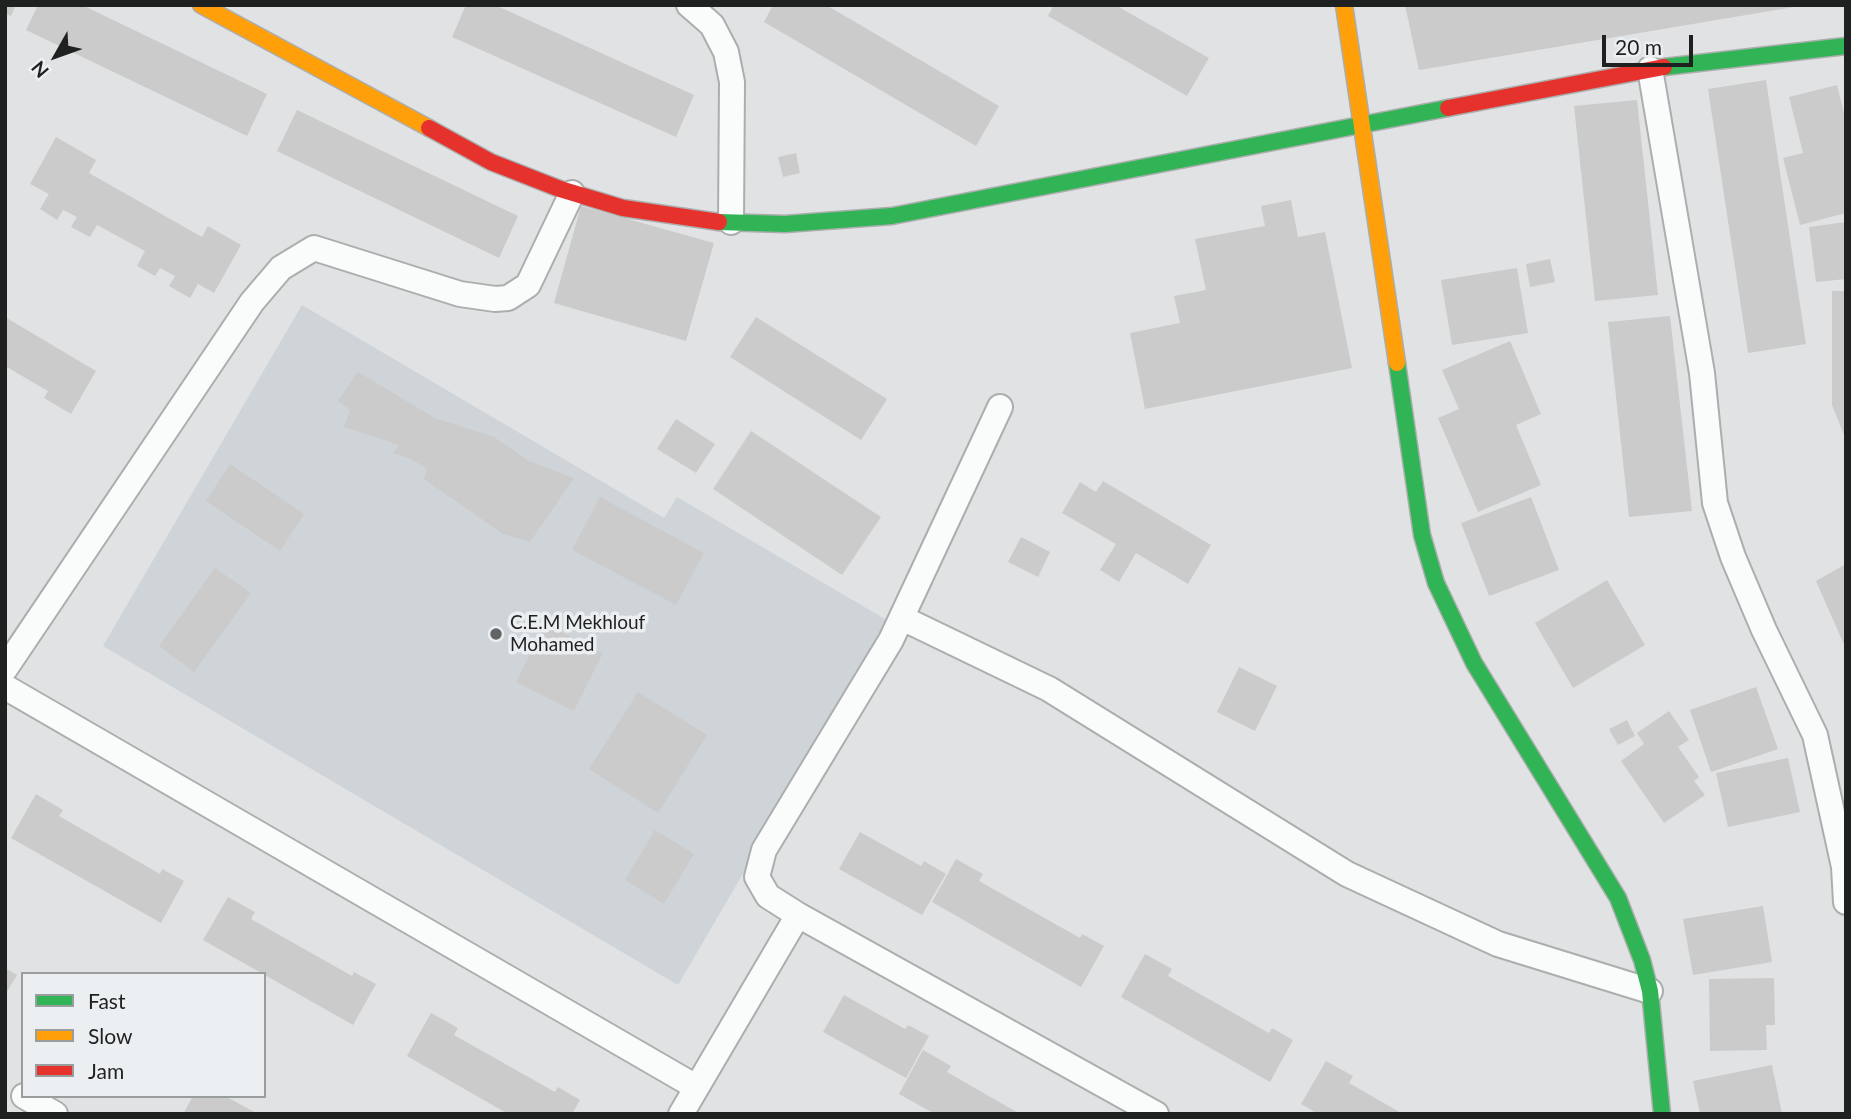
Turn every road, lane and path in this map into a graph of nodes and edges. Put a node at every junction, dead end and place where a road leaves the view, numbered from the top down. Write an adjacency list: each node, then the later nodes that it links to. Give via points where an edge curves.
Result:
1 (201, 5): 7 (street, via 491,162)
2 (690, 5): 8 (street, via 712,25 726,52 732,82)
3 (1344, 5): 6 (street)
4 (1846, 46): 5 (street)
5 (1650, 69): 6 (street); 13 (street, via 1702,373 1715,503 1764,630 1815,735)
6 (1362, 123): 8 (street, via 892,216 785,224); 16 (street, via 1422,535 1436,583 1474,663 1618,898)
7 (572, 193): 8 (street, via 623,208); 11 (street, via 528,285 508,298 460,294 314,248 281,268 252,302)
8 (731, 222)
9 (1000, 407): 10 (street)
10 (902, 618): 15 (street, via 758,864 761,888); 16 (street, via 1049,689 1347,874 1498,944)
11 (5, 669)
12 (5, 687): 18 (street)
13 (1845, 867): 14 (street)
14 (1846, 902)
15 (798, 915): 18 (street); 21 (street)
16 (1650, 991): 24 (street)
17 (5, 1086): 19 (street)
18 (696, 1087): 23 (street)
19 (21, 1095)
20 (27, 1098): 22 (street)
21 (1140, 1110)
22 (55, 1114)
23 (681, 1114)
24 (1662, 1114)

